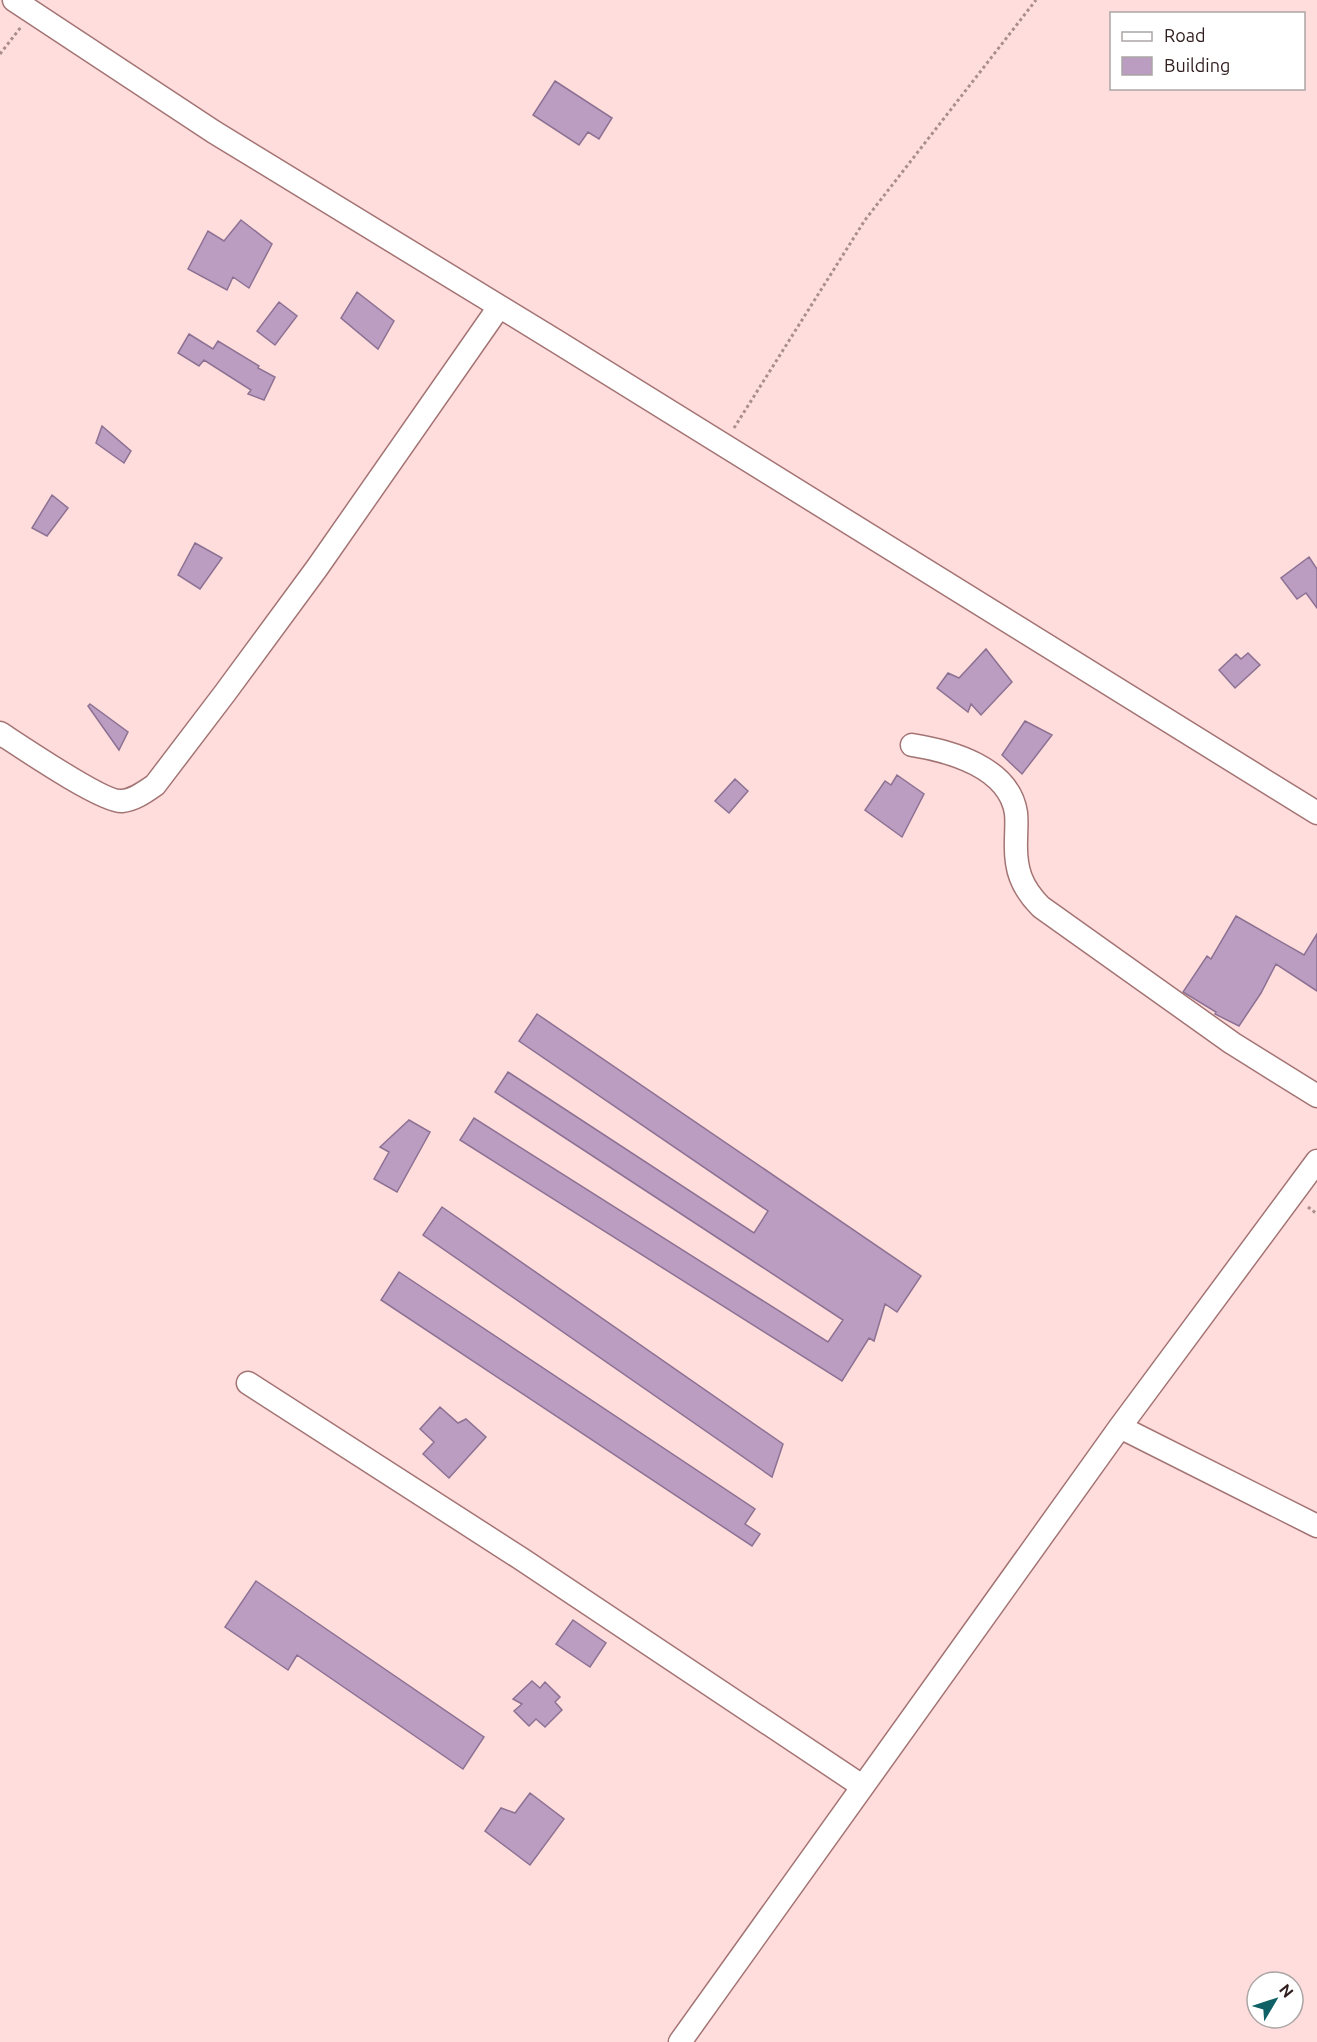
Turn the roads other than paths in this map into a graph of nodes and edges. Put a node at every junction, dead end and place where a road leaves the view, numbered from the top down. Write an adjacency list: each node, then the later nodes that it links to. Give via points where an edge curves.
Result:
1 (14, 0): 2 (street, via 214,132)
2 (499, 307): 3 (street, via 317,568 155,785 120,802 96,794); 5 (street)
3 (0, 733)
4 (912, 745): 6 (street, via 980,766 1004,787 1016,813 1018,872 1029,895 1041,907 1232,1043)
5 (1317, 813)
6 (1317, 1096)
7 (1317, 1161): 9 (street)
8 (248, 1383): 11 (street)
9 (1120, 1427): 10 (street); 11 (street)
10 (1317, 1526)
11 (862, 1786): 12 (street)
12 (680, 2042)

